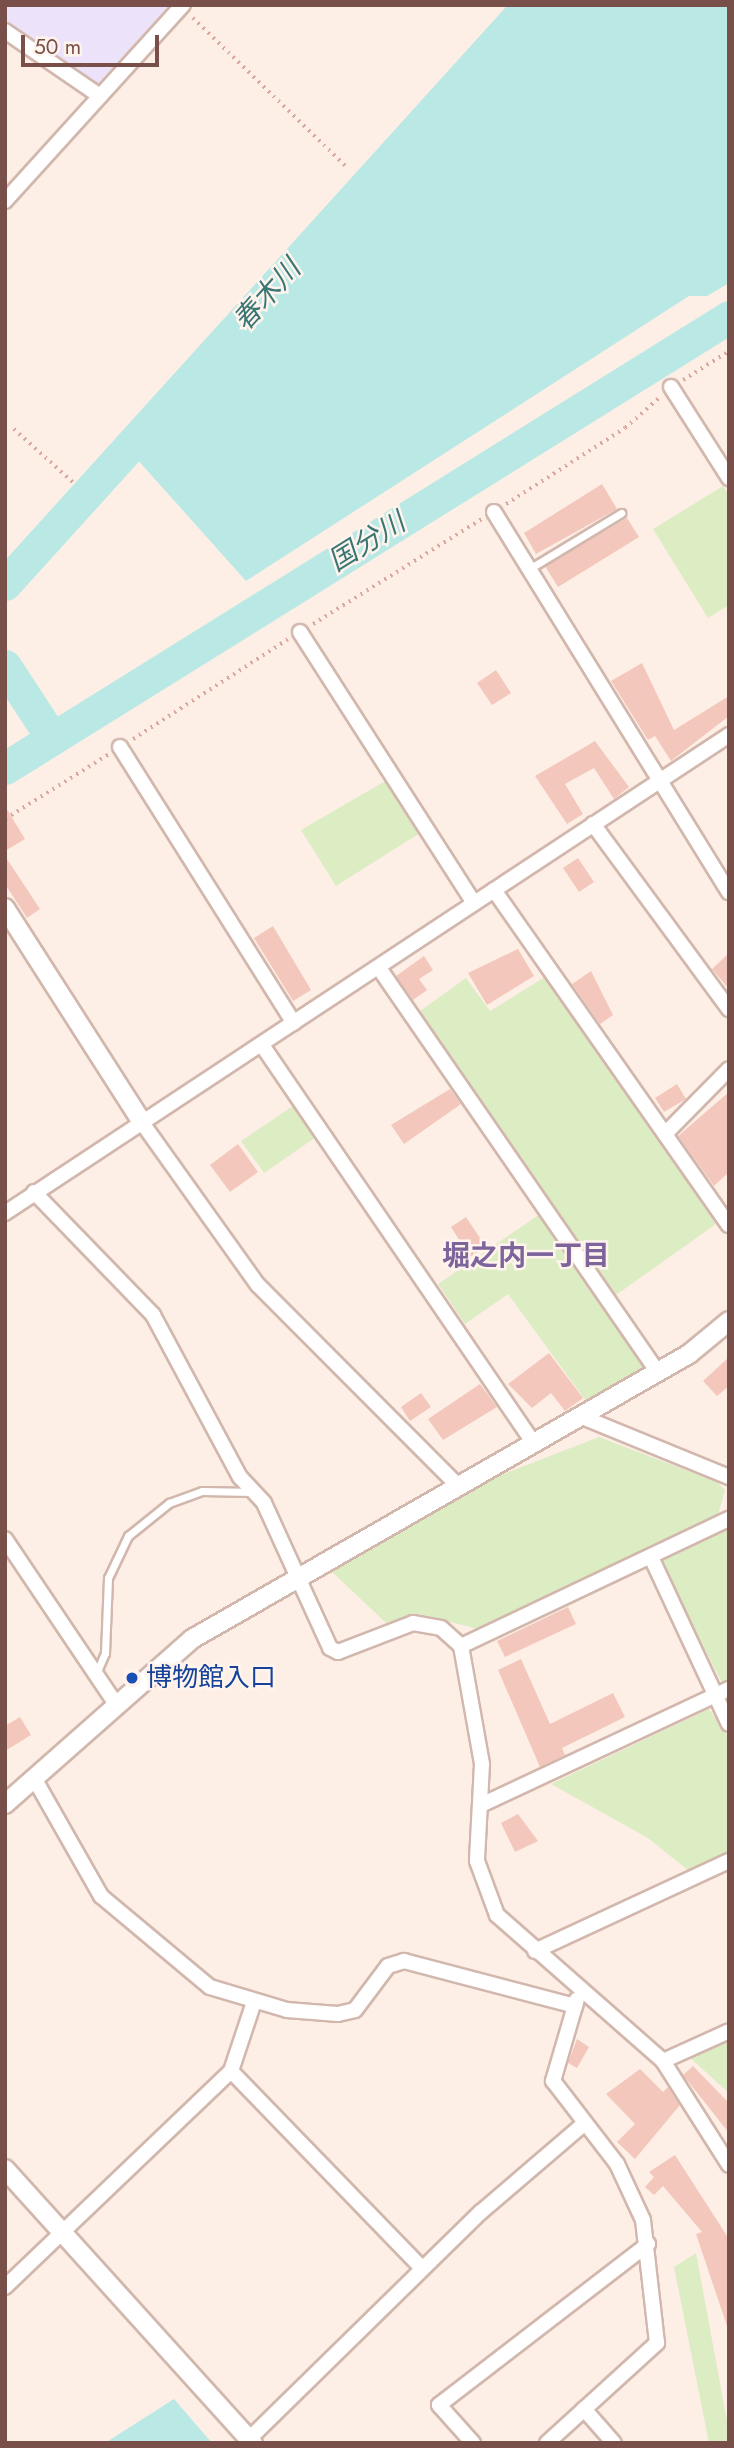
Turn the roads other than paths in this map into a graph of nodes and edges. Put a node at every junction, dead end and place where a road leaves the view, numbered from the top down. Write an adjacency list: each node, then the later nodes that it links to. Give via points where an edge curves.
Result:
1 (182, 6): 3 (street)
2 (5, 32): 3 (street)
3 (100, 96): 4 (street)
4 (5, 201)
5 (671, 387): 6 (street)
6 (729, 478)
7 (494, 512): 9 (street)
8 (621, 513): 9 (lane)
9 (528, 569): 13 (street)
10 (300, 632): 17 (street)
11 (726, 741): 13 (street)
12 (120, 747): 21 (street)
13 (657, 782): 14 (street); 16 (street)
14 (593, 824): 15 (street); 20 (street)
15 (494, 890): 17 (street); 25 (street)
16 (729, 892)
17 (474, 903): 19 (street)
18 (5, 908): 24 (street)
19 (379, 968): 21 (street); 30 (street)
20 (729, 1009)
21 (294, 1023): 22 (street)
22 (262, 1045): 24 (street); 32 (street)
23 (729, 1069): 25 (street)
24 (142, 1124): 26 (street); 34 (street, via 258,1284)
25 (665, 1134): 28 (street)
26 (34, 1192): 27 (street); 35 (street, via 153,1315)
27 (5, 1213)
28 (729, 1225)
29 (729, 1321): 30 (street)
30 (658, 1372): 31 (street)
31 (582, 1417): 32 (street); 33 (street)
32 (533, 1443): 34 (street)
33 (729, 1477)
34 (457, 1485): 39 (street)
35 (254, 1492): 39 (street); 41 (lane, via 202,1491 169,1503 128,1536 108,1578 106,1653)
36 (729, 1519): 38 (street)
37 (5, 1539): 41 (street)
38 (651, 1557): 40 (street); 42 (street)
39 (293, 1577): 40 (street, via 330,1648 338,1652 413,1623 441,1628); 43 (street, via 192,1639)
40 (461, 1646): 47 (street, via 482,1764)
41 (96, 1674): 43 (street)
42 (722, 1692): 44 (street); 47 (street)
43 (115, 1703): 45 (street)
44 (729, 1724)
45 (34, 1778): 46 (street); 51 (street, via 101,1896 210,1987)
46 (5, 1804)
47 (481, 1805): 49 (street, via 480,1875 503,1924)
48 (729, 1861): 49 (street)
49 (535, 1951): 50 (street)
50 (580, 1990): 52 (street); 54 (street)
51 (254, 2001): 52 (street, via 312,2013 355,2010 388,1966 404,1961); 55 (street)
52 (575, 2006): 56 (street, via 553,2081)
53 (729, 2031): 54 (street)
54 (663, 2061): 57 (street)
55 (232, 2071): 59 (street); 61 (street)
56 (585, 2123): 60 (street, via 617,2164); 61 (street)
57 (729, 2165)
58 (5, 2168): 59 (street)
59 (62, 2233): 62 (street); 64 (street)
60 (648, 2244): 63 (street, via 657,2343); 65 (street, via 439,2405)
61 (422, 2268): 64 (street)
62 (5, 2287)
63 (584, 2409): 66 (street); 67 (street)
64 (251, 2441)
65 (473, 2443)
66 (547, 2443)
67 (614, 2443)

